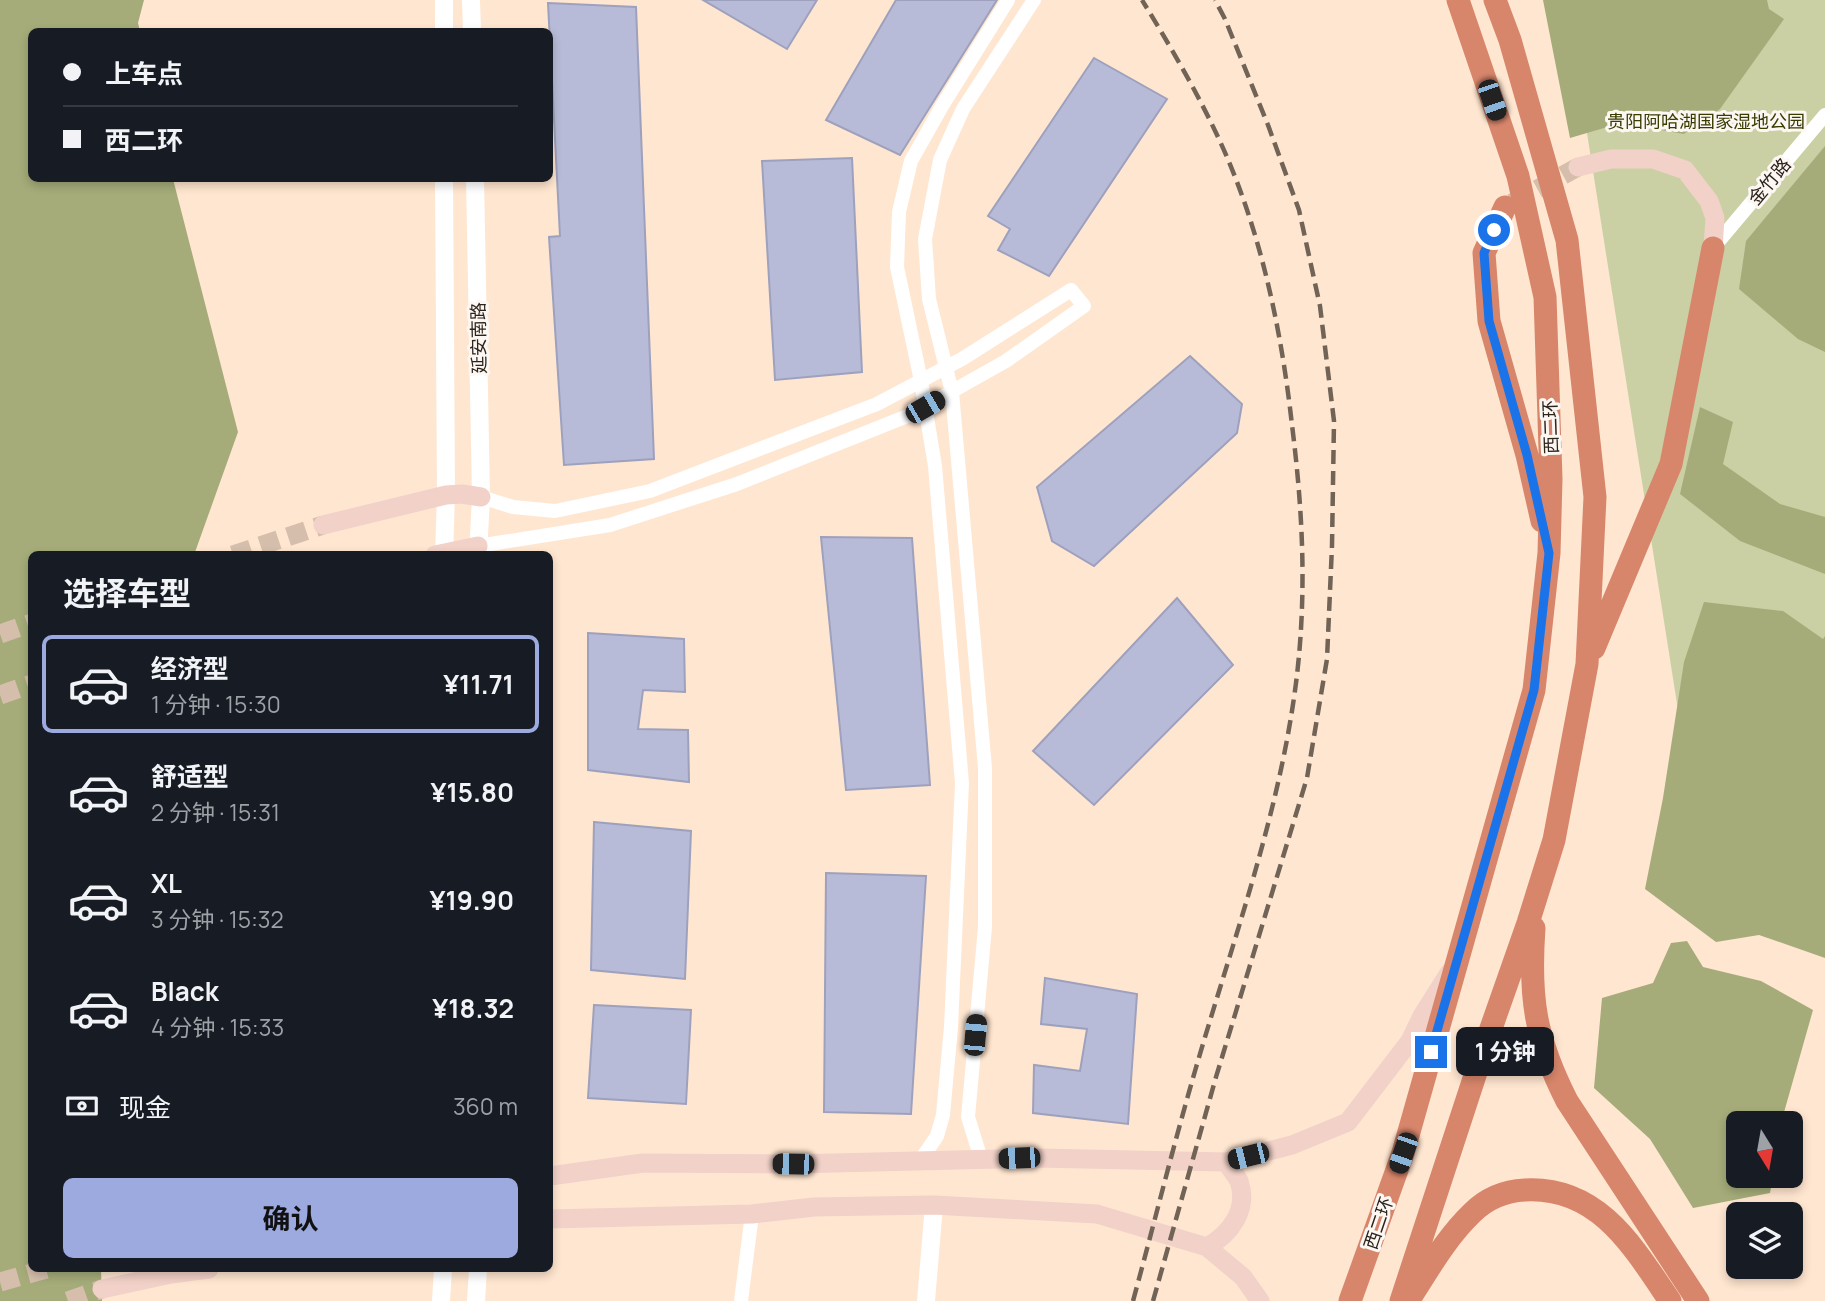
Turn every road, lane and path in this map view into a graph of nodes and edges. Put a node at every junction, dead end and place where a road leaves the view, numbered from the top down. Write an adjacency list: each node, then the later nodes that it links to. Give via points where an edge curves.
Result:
1 (443, 0): 7 (street)
2 (471, 0): 8 (street)
3 (1008, 0): 16 (street, via 911,162 899,212 897,267)
4 (1034, 0): 15 (street, via 963,109 940,160 925,239 929,299)
5 (1458, 0): 24 (highway, 西二环, via 1518,176 1545,297)
6 (1495, 0): 25 (highway, 西二环, via 1567,240 1595,497)
7 (444, 28)
8 (472, 28)
9 (1825, 115): 14 (street, 金竹路)
10 (1578, 167): 14 (main road, via 1611,159 1653,159 1685,170 1709,201 1715,218)
11 (444, 182): 19 (street)
12 (475, 182): 20 (street, 延安南路)
13 (1505, 207): 24 (highway, via 1484,253 1489,321)
14 (1713, 248): 25 (highway, via 1671,464)
15 (947, 367): 16 (street); 17 (street); 17 (street, via 1071,290 1084,306)
16 (921, 381): 18 (street); 20 (street, via 877,404 650,491 555,510 513,507)
17 (952, 391): 18 (street); 28 (street, via 985,768 985,927 968,1117)
18 (925, 407): 23 (street, via 737,484 610,525); 29 (street, via 935,466 962,783 943,1115 937,1136)
19 (446, 495): 20 (main road); 21 (main road); 22 (street)
20 (481, 497): 23 (street, 延安南路)
21 (323, 525)
22 (441, 551)
23 (478, 551)
24 (1549, 553): 27 (highway, 西二环, via 1534,690)
25 (1587, 664): 26 (highway, 西二环, via 1554,840)
26 (1537, 894): 46 (highway, 西二环); 49 (highway, via 1533,998 1538,1032 1552,1072)
27 (1457, 960): 30 (main road, via 1410,1041 1348,1122 1292,1146); 45 (highway, 西二环, via 1403,1153)
28 (981, 1159): 29 (main road); 30 (main road)
29 (920, 1161): 31 (main road, via 643,1163)
30 (1226, 1162): 35 (main road, via 1238,1181 1241,1201 1225,1237)
31 (553, 1175)
32 (934, 1205): 33 (main road, via 814,1207); 35 (main road, via 1097,1214); 43 (street)
33 (752, 1214): 34 (main road); 42 (street)
34 (553, 1219)
35 (1208, 1247): 44 (main road, via 1243,1277)
36 (186, 1272): 39 (main road)
37 (443, 1272): 40 (street)
38 (478, 1272): 41 (street)
39 (102, 1289)
40 (441, 1301)
41 (476, 1301)
42 (741, 1301)
43 (926, 1301)
44 (1260, 1301)
45 (1350, 1301)
46 (1401, 1301)
47 (1408, 1301): 48 (highway, via 1473,1211 1498,1195 1540,1189 1572,1196 1604,1215 1629,1240)
48 (1670, 1301)
49 (1698, 1301)

